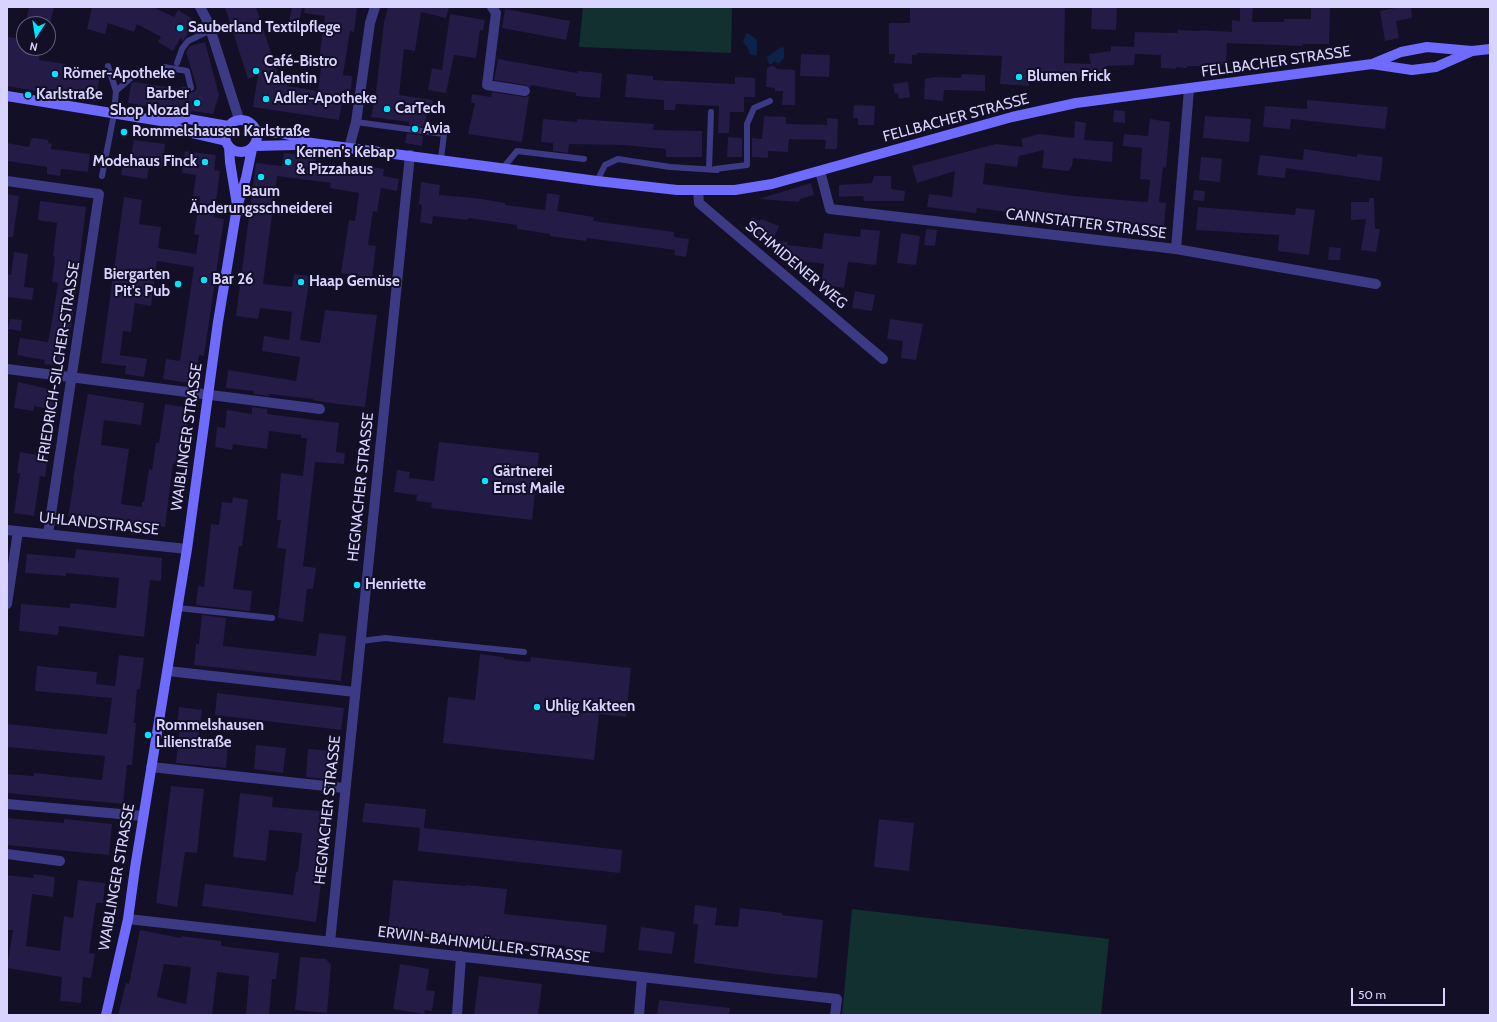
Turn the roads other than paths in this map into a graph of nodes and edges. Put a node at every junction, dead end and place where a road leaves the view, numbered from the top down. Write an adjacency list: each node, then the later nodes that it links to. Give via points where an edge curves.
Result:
1 (374, 7): 22 (street)
2 (492, 7): 15 (street, via 496,13 487,85)
3 (202, 8): 4 (street)
4 (211, 30): 7 (lane, via 188,41); 20 (street)
5 (1490, 49): 6 (main road, FELLBACHER STRASSE)
6 (1472, 51): 8 (main road, FELLBACHER STRASSE, via 1427,48 1401,52); 8 (main road, FELLBACHER STRASSE, via 1436,67 1412,70)
7 (177, 63)
8 (1372, 64): 13 (main road, FELLBACHER STRASSE)
9 (108, 66): 14 (lane)
10 (164, 67): 12 (lane, via 187,71)
11 (131, 78): 14 (lane)
12 (191, 88)
13 (1189, 89): 34 (main road, FELLBACHER STRASSE, via 1076,103 1012,117); 40 (street)
14 (116, 91): 19 (lane)
15 (525, 91)
16 (7, 96): 19 (main road)
17 (770, 102): 33 (lane, via 754,108 747,124 747,165)
18 (711, 112): 33 (lane)
19 (114, 114): 21 (main road); 35 (lane)
20 (239, 119): 23 (main road); 24 (main road, via 247,120)
21 (167, 122): 23 (main road, via 182,118); 26 (main road, via 183,131)
22 (356, 122): 28 (street); 30 (lane, via 444,134)
23 (228, 126): 26 (main road, via 225,133)
24 (257, 131): 25 (main road, FELLBACHER STRASSE, via 281,133); 27 (main road, via 258,136)
25 (305, 142): 27 (main road, FELLBACHER STRASSE); 28 (main road, FELLBACHER STRASSE)
26 (228, 144): 27 (main road, via 240,153); 39 (main road, WAIBLINGER STRASSE)
27 (253, 147): 39 (main road, WAIBLINGER STRASSE)
28 (349, 148): 29 (main road, FELLBACHER STRASSE)
29 (410, 155): 30 (main road, FELLBACHER STRASSE); 54 (street, HEGNACHER STRASSE)
30 (440, 159): 32 (main road, FELLBACHER STRASSE)
31 (584, 159): 32 (lane, via 517,151)
32 (503, 168): 37 (main road, FELLBACHER STRASSE)
33 (714, 169): 37 (lane, via 670,167 618,160 605,165)
34 (820, 171): 38 (main road, FELLBACHER STRASSE, via 772,184 735,190); 40 (street, CANNSTATTER STRASSE, via 830,209)
35 (102, 176)
36 (7, 181): 44 (street, FRIEDRICH-SILCHER-STRASSE, via 99,194)
37 (598, 181): 38 (main road, FELLBACHER STRASSE)
38 (698, 191): 42 (street, SCHMIDENER WEG, via 698,203)
39 (237, 207): 45 (main road, WAIBLINGER STRASSE)
40 (1176, 249): 41 (street, CANNSTATTER STRASSE)
41 (1376, 284)
42 (883, 359)
43 (7, 369): 44 (street)
44 (72, 376): 45 (street); 49 (street, FRIEDRICH-SILCHER-STRASSE)
45 (207, 395): 46 (street); 50 (main road, WAIBLINGER STRASSE)
46 (320, 409)
47 (7, 530): 48 (street, UHLANDSTRASSE)
48 (18, 531): 49 (street, UHLANDSTRASSE); 51 (street)
49 (48, 534): 50 (street, UHLANDSTRASSE)
50 (187, 549): 52 (main road, WAIBLINGER STRASSE)
51 (7, 604)
52 (178, 608): 53 (lane); 56 (main road, WAIBLINGER STRASSE)
53 (272, 618)
54 (361, 641): 55 (lane, via 385,638); 57 (street, HEGNACHER STRASSE)
55 (524, 652)
56 (168, 672): 57 (street); 58 (main road, WAIBLINGER STRASSE)
57 (355, 692): 59 (street, HEGNACHER STRASSE)
58 (151, 767): 59 (street); 61 (main road, WAIBLINGER STRASSE)
59 (344, 788): 65 (street, HEGNACHER STRASSE)
60 (7, 804): 61 (street)
61 (143, 816): 64 (main road, WAIBLINGER STRASSE)
62 (7, 854): 63 (street)
63 (60, 861)
64 (128, 919): 65 (street, ERWIN-BAHNMÜLLER-STRASSE); 68 (main road, WAIBLINGER STRASSE)
65 (330, 942): 66 (street, ERWIN-BAHNMÜLLER-STRASSE)
66 (461, 956): 67 (street, ERWIN-BAHNMÜLLER-STRASSE); 69 (street)
67 (642, 978): 70 (street); 71 (street, ERWIN-BAHNMÜLLER-STRASSE, via 837,999)
68 (106, 1015)
69 (457, 1015)
70 (639, 1015)
71 (835, 1015)

